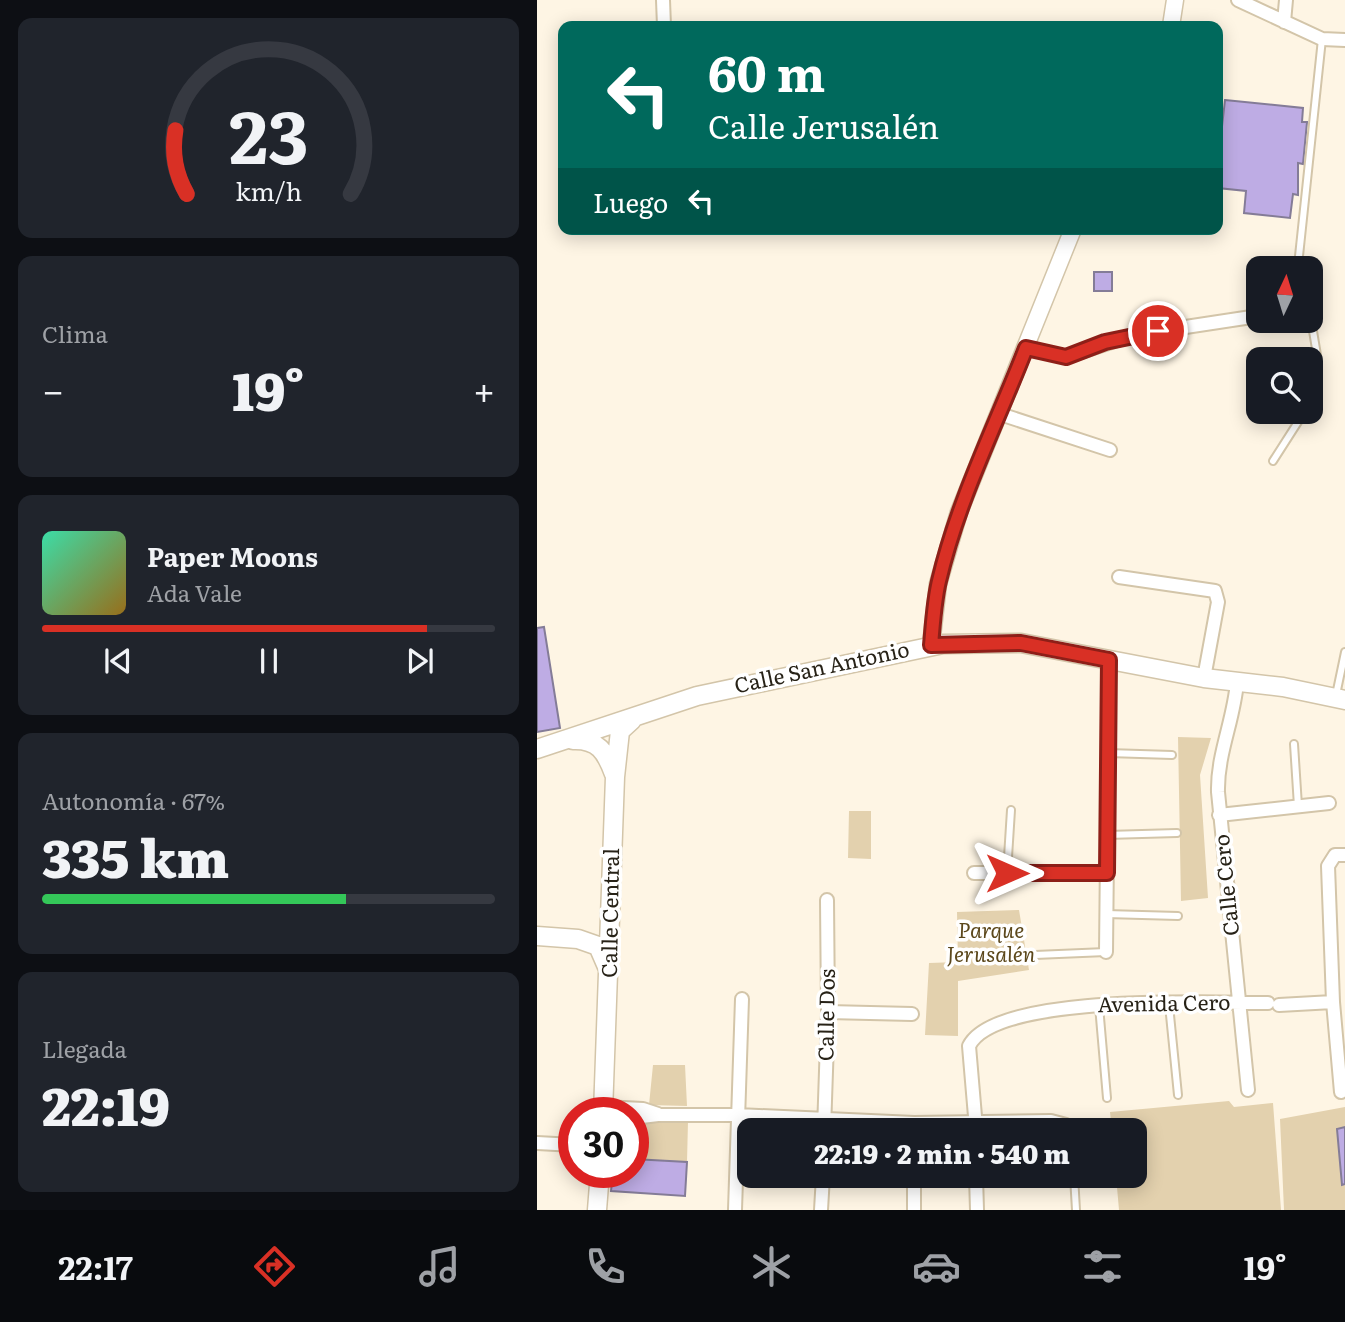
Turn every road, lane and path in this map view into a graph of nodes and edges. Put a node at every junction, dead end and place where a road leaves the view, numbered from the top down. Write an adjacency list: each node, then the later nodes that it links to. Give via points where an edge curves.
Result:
1 (663, 0): 5 (street)
2 (1175, 0): 6 (street)
3 (1238, 0): 7 (street)
4 (1286, 0): 7 (street)
5 (664, 21)
6 (1172, 21)
7 (1284, 22): 8 (street)
8 (1322, 39): 9 (street); 11 (lane)
9 (1345, 40)
10 (1071, 235): 13 (street)
11 (1299, 256)
12 (1246, 318): 13 (street, via 1133,335 1066,357)
13 (1026, 348): 14 (street)
14 (1000, 414): 16 (street); 19 (street, via 946,552)
15 (1297, 424): 17 (lane)
16 (1110, 450)
17 (1273, 461)
18 (1119, 577): 22 (street, via 1215,591 1218,601)
19 (931, 645): 21 (main road, Calle San Antonio, via 1021,643); 25 (main road, Calle San Antonio, via 747,683)
20 (1345, 652): 24 (lane)
21 (1109, 660): 22 (main road, Calle San Antonio); 29 (street)
22 (1204, 678): 23 (main road, Calle San Antonio)
23 (1237, 682): 24 (main road, Calle San Antonio); 35 (street, Calle Cero, via 1232,723 1218,766)
24 (1340, 699)
25 (633, 718): 26 (main road, Calle San Antonio); 31 (main road, Calle Central, via 620,731)
26 (566, 741): 28 (main road, Calle San Antonio); 31 (main road, via 587,741 600,747)
27 (1294, 744): 33 (lane)
28 (537, 749)
29 (1108, 754): 30 (lane); 37 (street)
30 (1172, 755)
31 (615, 777): 43 (main road, Calle Central)
32 (1329, 803): 33 (street)
33 (1298, 806): 35 (street)
34 (1011, 810): 40 (lane)
35 (1219, 815): 52 (street, Calle Cero)
36 (1177, 833): 37 (lane)
37 (1107, 835): 41 (street)
38 (1345, 855): 51 (street, via 1331,859)
39 (974, 873): 40 (street)
40 (1007, 873): 41 (street)
41 (1107, 873): 44 (street)
42 (827, 900): 55 (street, Calle Dos)
43 (611, 911): 46 (main road, via 600,929); 49 (main road, Calle Central)
44 (1106, 914): 45 (lane); 47 (street)
45 (1178, 916)
46 (545, 935): 49 (main road, via 598,946)
47 (1106, 952): 48 (lane)
48 (1035, 955)
49 (610, 976): 61 (main road, Calle Central)
50 (742, 999): 65 (street)
51 (1333, 1002): 52 (street, Avenida Cero); 57 (street)
52 (1239, 1003): 54 (street, Avenida Cero); 58 (street, Calle Cero)
53 (1098, 1004): 54 (street, Avenida Cero); 62 (lane); 69 (street, Avenida Cero, via 1060,1008 994,1026 971,1041 968,1053)
54 (1169, 1005): 60 (lane)
55 (828, 1012): 56 (street); 68 (street, Calle Dos)
56 (912, 1014)
57 (1342, 1078): 59 (street)
58 (1248, 1090)
59 (1341, 1093)
60 (1177, 1095)
61 (604, 1097)
62 (1107, 1098)
63 (649, 1111): 64 (street)
64 (658, 1115): 65 (street); 66 (street)
65 (738, 1115): 67 (street); 78 (street)
66 (649, 1116)
67 (767, 1118)
68 (825, 1118)
69 (975, 1118)
70 (537, 1143): 71 (street)
71 (558, 1144)
72 (598, 1188): 77 (main road)
73 (822, 1188): 79 (street)
74 (914, 1188): 80 (street)
75 (976, 1188): 81 (street)
76 (1075, 1188): 82 (lane)
77 (597, 1210)
78 (735, 1210)
79 (821, 1210)
80 (914, 1210)
81 (977, 1210)
82 (1076, 1210)

